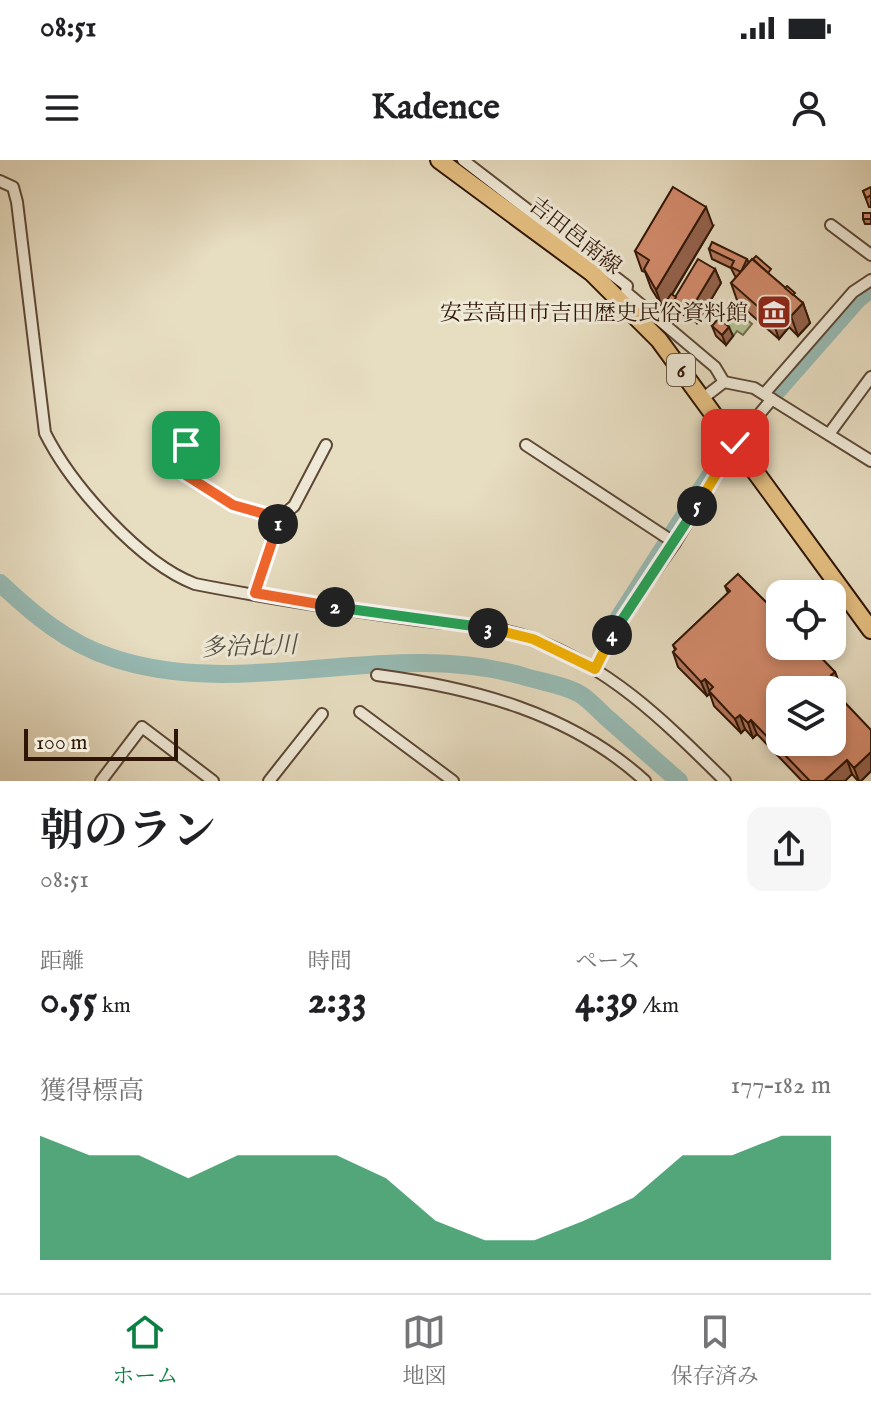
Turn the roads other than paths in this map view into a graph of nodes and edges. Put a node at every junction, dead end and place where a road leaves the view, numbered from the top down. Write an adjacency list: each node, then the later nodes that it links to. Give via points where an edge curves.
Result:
1 (439, 160): 10 (main road, 吉田邑南線 / 6, via 592,273 659,340)
2 (463, 160): 8 (street, via 627,286 626,292 715,367)
3 (0, 181): 19 (street, via 13,187 17,202 45,433 56,456 158,564 195,584)
4 (831, 225): 5 (street)
5 (871, 255)
6 (871, 280): 9 (street, via 853,292)
7 (871, 377): 11 (street)
8 (724, 382): 9 (street, via 754,388); 10 (street)
9 (768, 397): 11 (street); 12 (street)
10 (702, 399): 12 (main road, 吉田邑南線 / 6)
11 (829, 434): 16 (street)
12 (735, 443): 18 (street); 20 (main road, 吉田邑南線 / 6)
13 (186, 445): 17 (street, via 170,465 233,505)
14 (326, 445): 17 (street, via 294,506)
15 (526, 445): 18 (street)
16 (871, 461)
17 (279, 518): 19 (street)
18 (675, 543): 21 (street, via 621,620)
19 (255, 593): 21 (street, via 505,630)
20 (871, 630)
21 (595, 669): 30 (street, via 650,706)
22 (377, 675): 29 (street, via 510,702 575,731)
23 (360, 712): 28 (street)
24 (322, 714): 27 (street)
25 (101, 781): 26 (street, via 142,727)
26 (213, 781)
27 (269, 781)
28 (453, 781)
29 (645, 781)
30 (725, 781)

